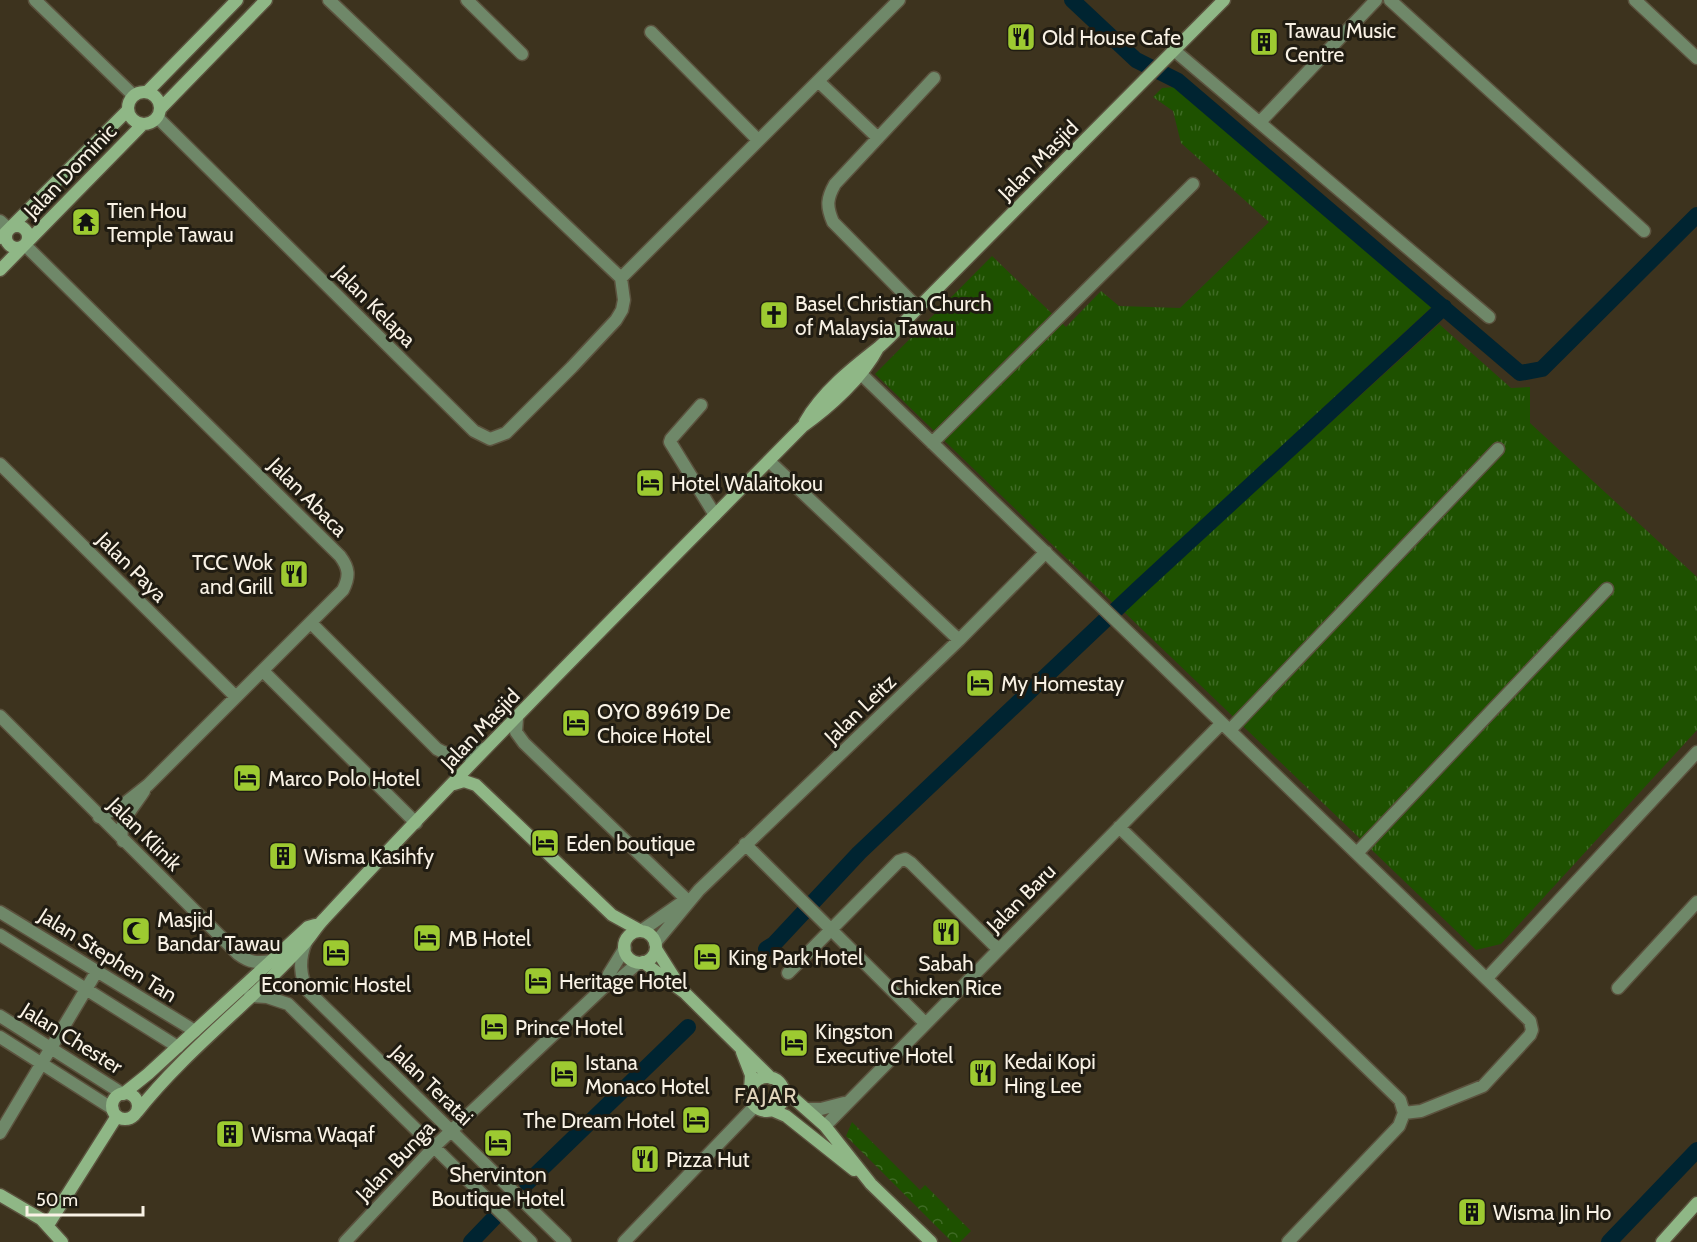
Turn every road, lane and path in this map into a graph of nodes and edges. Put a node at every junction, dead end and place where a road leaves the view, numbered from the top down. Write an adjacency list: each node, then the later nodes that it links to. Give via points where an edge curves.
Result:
1 (35, 0): 18 (street)
2 (237, 0): 17 (street)
3 (266, 0): 20 (street)
4 (329, 0): 30 (street)
5 (467, 0): 13 (street)
6 (899, 0): 16 (street)
7 (1224, 0): 12 (street, Jalan Masjid)
8 (1376, 0): 21 (street)
9 (1390, 0): 27 (street)
10 (1635, 0): 14 (street)
11 (651, 32): 24 (street)
12 (1175, 51): 21 (street); 31 (street, Jalan Masjid)
13 (522, 54)
14 (1697, 58)
15 (934, 78): 23 (street)
16 (818, 81): 23 (street); 24 (street)
17 (147, 92): 18 (street); 20 (street, via 157,97)
18 (133, 95): 19 (street)
19 (128, 110): 22 (street, via 131,118); 26 (street, Jalan Dominic)
20 (159, 113): 22 (street, via 149,124); 30 (street, Jalan Kelapa, via 386,345 483,437 490,439 506,433 616,320 624,300)
21 (1260, 122): 32 (street)
22 (143, 124): 28 (street, Jalan Dominic)
23 (878, 138): 31 (street, via 835,184 828,196 827,209 832,222)
24 (758, 140): 30 (street)
25 (1193, 184): 37 (street)
26 (3, 229): 28 (street, via 25,229)
27 (1644, 231)
28 (25, 245): 29 (street, Jalan Dominic); 44 (street, Jalan Abaca, via 346,563 349,572 343,590)
29 (0, 270)
30 (621, 278)
31 (918, 308): 33 (street, Jalan Masjid)
32 (1489, 316)
33 (878, 348): 34 (street, Jalan Masjid); 36 (street, Jalan Masjid, via 813,408)
34 (860, 373): 36 (street, Jalan Masjid); 37 (street)
35 (701, 405): 41 (street, via 670,442)
36 (803, 426): 39 (street, Jalan Masjid)
37 (932, 443): 42 (street)
38 (1498, 449): 50 (street, Jalan Baru)
39 (769, 460): 41 (street, Jalan Masjid); 45 (street)
40 (0, 464): 47 (street, Jalan Paya)
41 (715, 515): 49 (street, Jalan Masjid)
42 (1046, 552): 45 (street, Jalan Leitz); 50 (street)
43 (1607, 589): 60 (street)
44 (311, 623): 46 (street, Jalan Abaca); 51 (street, via 437,749 461,757)
45 (959, 640): 59 (street, Jalan Leitz)
46 (263, 671): 47 (street, Jalan Abaca); 56 (street)
47 (236, 697): 53 (street, Jalan Abaca)
48 (0, 716): 55 (street, Jalan Klinik)
49 (517, 719): 51 (street, Jalan Masjid); 63 (street, via 516,732 524,743)
50 (1226, 727): 57 (street, Jalan Baru); 60 (street)
51 (489, 747): 54 (street, Jalan Masjid)
52 (1697, 752): 78 (street)
53 (148, 785): 55 (street, via 120,807); 58 (street, via 121,826)
54 (451, 786): 56 (street, Jalan Masjid); 62 (street, via 464,781 476,786)
55 (99, 817): 58 (street, Jalan Klinik)
56 (416, 823): 66 (street, Jalan Masjid)
57 (1119, 827): 73 (street, Jalan Baru); 102 (street, via 1400,1100)
58 (123, 840): 74 (street, Jalan Klinik, via 238,954 257,963)
59 (746, 844): 61 (street, Jalan Leitz); 67 (street)
60 (1357, 853): 78 (street)
61 (699, 890): 63 (street); 72 (street)
62 (595, 899): 68 (street); 71 (street)
63 (686, 899): 68 (street)
64 (1697, 902): 80 (street)
65 (0, 912): 76 (street, Jalan Stephen Tan)
66 (321, 922): 70 (street, Jalan Masjid); 74 (street, via 308,927)
67 (831, 929): 73 (street, via 899,861 905,860); 77 (street); 85 (street)
68 (640, 931): 71 (street, via 631,934); 72 (street, via 651,935)
69 (0, 935): 81 (street, Jalan Stephen Tan)
70 (306, 942): 83 (street, Jalan Masjid); 106 (street, Jalan Teratai, via 301,957 302,975 309,992)
71 (625, 945): 75 (street, via 629,958); 79 (street, Jalan Bunga)
72 (656, 946): 75 (street, via 652,958); 82 (street)
73 (998, 949): 85 (street, Jalan Baru)
74 (272, 961): 86 (street)
75 (641, 962): 79 (street, Jalan Bunga); 82 (street)
76 (97, 971): 81 (street); 86 (street, Jalan Stephen Tan)
77 (788, 973)
78 (1487, 978): 102 (street, via 1530,1021 1530,1035 1483,1086 1421,1111)
79 (605, 986): 106 (street, Jalan Bunga)
80 (1618, 988)
81 (86, 989): 88 (street, Jalan Stephen Tan); 89 (street)
82 (685, 993): 90 (street)
83 (250, 996): 101 (street, Jalan Masjid); 107 (street, Jalan Teratai, via 288,1004)
84 (0, 1016): 89 (street, Jalan Chester)
85 (925, 1023): 96 (street, Jalan Baru)
86 (195, 1031): 88 (street)
87 (0, 1037): 91 (street, Jalan Chester)
88 (178, 1047): 95 (street)
89 (51, 1048): 91 (street); 95 (street, Jalan Chester)
90 (740, 1048): 92 (street); 94 (street, via 751,1075)
91 (41, 1063): 100 (street, Jalan Chester); 104 (street)
92 (771, 1078): 93 (street); 94 (street, via 755,1081)
93 (782, 1088): 98 (street); 99 (street, via 781,1104)
94 (750, 1091): 97 (street)
95 (123, 1094): 100 (street, via 116,1098); 101 (street, via 137,1100)
96 (848, 1101): 98 (street); 105 (street, Jalan Baru)
97 (755, 1106): 99 (street, via 763,1111); 116 (street)
98 (807, 1109): 105 (street)
99 (772, 1110): 103 (street)
100 (115, 1112): 101 (street, via 128,1119); 111 (street)
101 (137, 1112)
102 (1404, 1113): 118 (street, via 1399,1126)
103 (795, 1123): 105 (street); 108 (street)
104 (2, 1126)
105 (825, 1126): 108 (street)
106 (451, 1131): 107 (street, Jalan Bunga); 115 (street, Jalan Teratai)
107 (434, 1147): 113 (street, Jalan Bunga); 114 (street, Jalan Teratai)
108 (871, 1184): 117 (street)
109 (0, 1195): 111 (street)
110 (1697, 1203): 119 (street)
111 (48, 1225): 112 (street)
112 (62, 1242)
113 (345, 1242)
114 (531, 1242)
115 (565, 1242)
116 (624, 1242)
117 (932, 1242)
118 (1288, 1242)
119 (1662, 1242)

